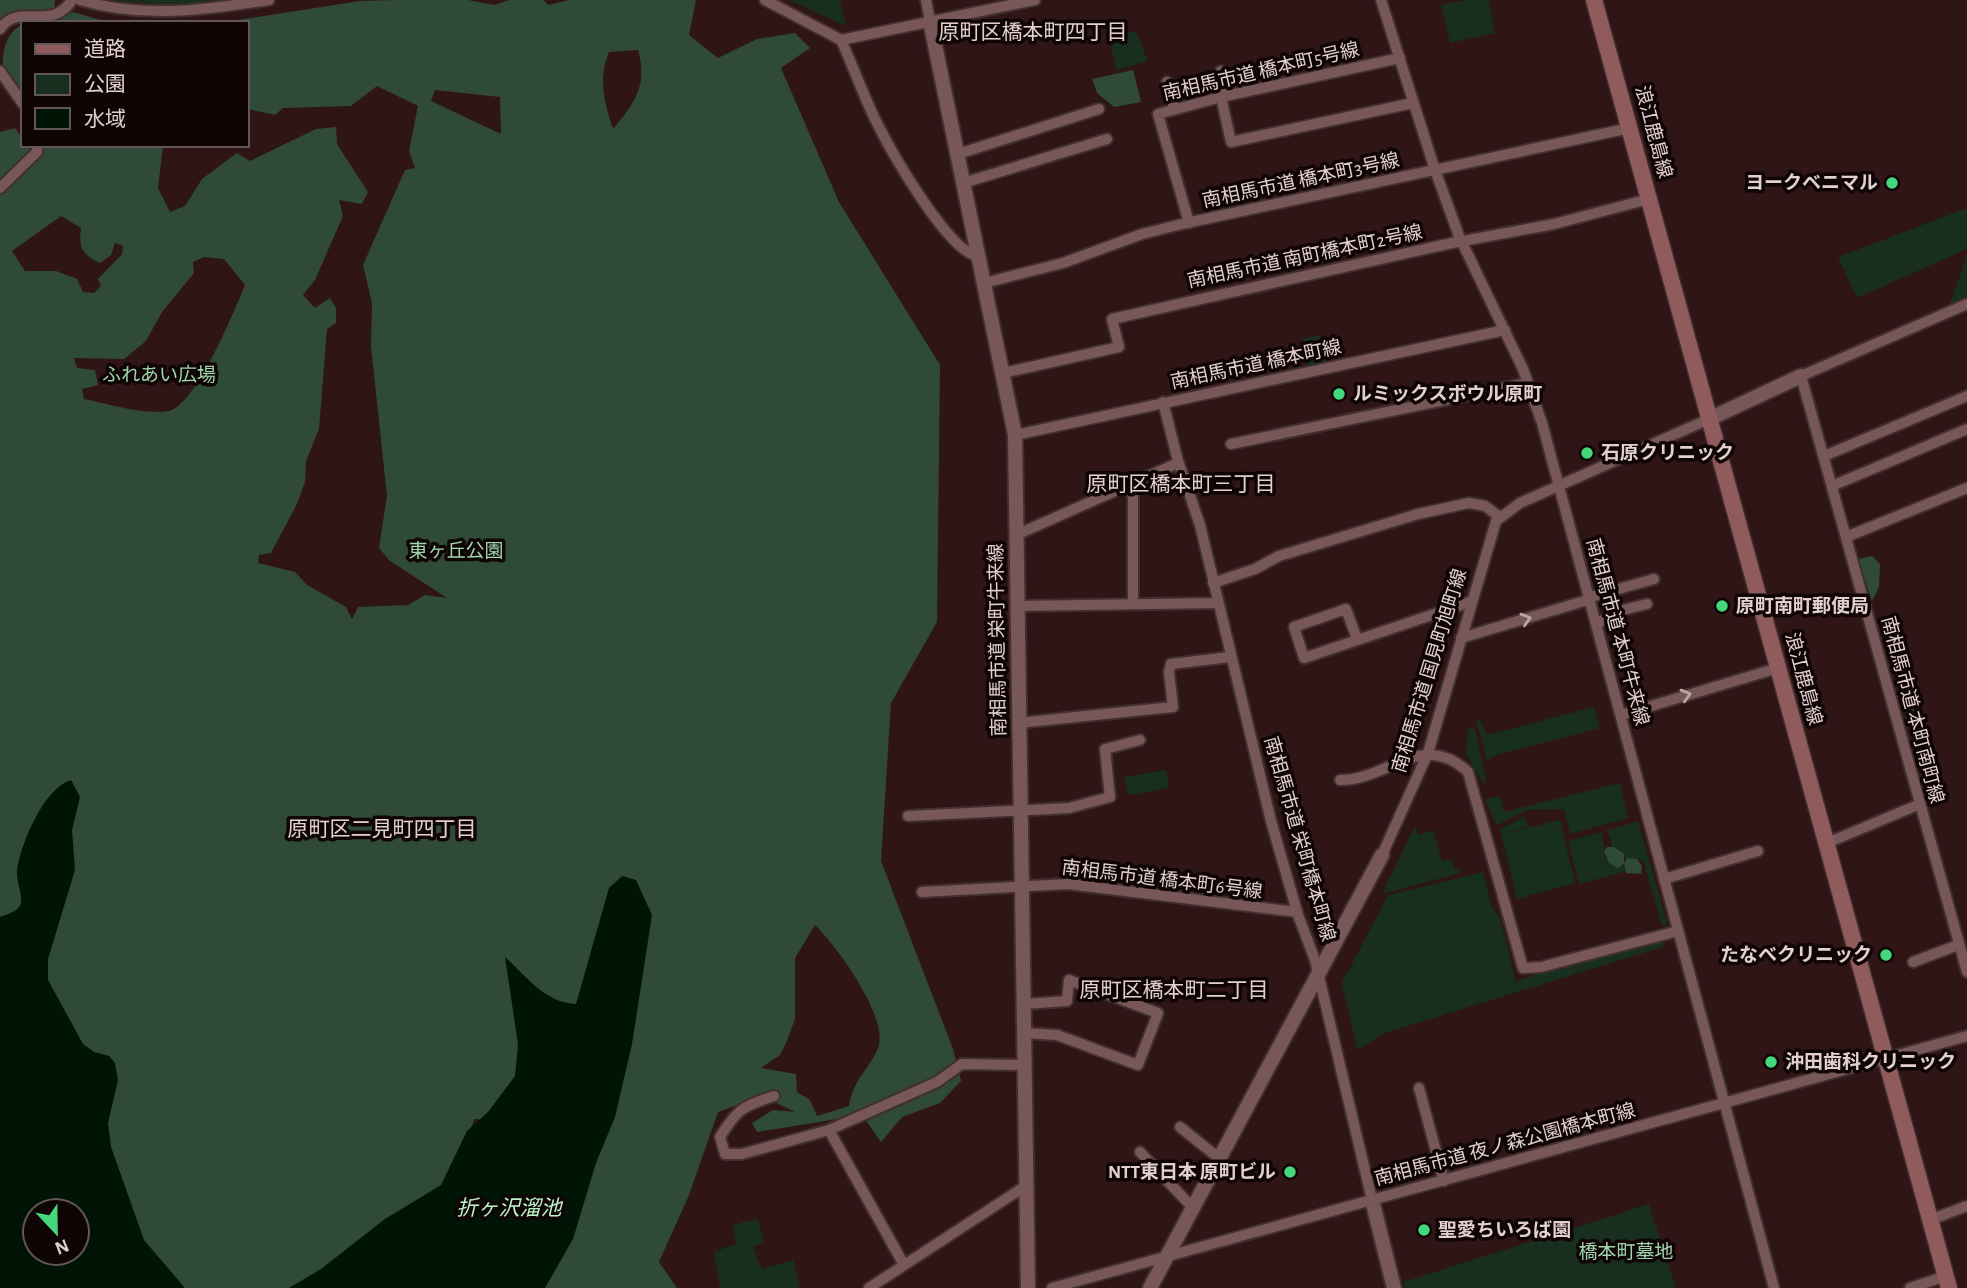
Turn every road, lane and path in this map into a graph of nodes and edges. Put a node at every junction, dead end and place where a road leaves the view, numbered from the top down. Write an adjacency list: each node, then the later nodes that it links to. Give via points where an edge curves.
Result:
1 (72, 0): 10 (street, via 61,13 15,17)
2 (80, 0): 3 (street, via 171,12)
3 (269, 0)
4 (765, 0): 11 (street)
5 (926, 0): 9 (street, 南相馬市道 栄町牛来線)
6 (1035, 0): 9 (street)
7 (1381, 0): 12 (street, 南相馬市道 本町牛来線)
8 (1594, 0): 21 (main road, 浪江鹿島線)
9 (930, 21): 11 (street); 24 (street, 南相馬市道 栄町牛来線)
10 (0, 29)
11 (841, 40): 31 (street, via 877,125 919,195 962,251)
12 (1400, 58): 16 (street, 南相馬市道 橋本町5号線); 18 (street, 南相馬市道 本町牛来線)
13 (0, 71): 17 (street)
14 (1221, 71): 16 (street)
15 (1167, 82): 19 (street)
16 (1224, 96): 18 (street, via 1231,142); 19 (street, 南相馬市道 橋本町5号線)
17 (21, 101)
18 (1413, 103): 25 (street, 南相馬市道 本町牛来線)
19 (1174, 108): 29 (street, 南相馬市道 橋本町5号線, via 1158,114)
20 (1099, 109): 24 (street)
21 (1630, 128): 25 (street, 南相馬市道 橋本町3号線); 28 (main road, 浪江鹿島線)
22 (1107, 139): 26 (street)
23 (38, 147): 27 (street)
24 (958, 154): 26 (street, 南相馬市道 栄町牛来線)
25 (1435, 170): 29 (street, 南相馬市道 橋本町3号線); 30 (street, 南相馬市道 本町牛来線)
26 (963, 183): 31 (street, 南相馬市道 栄町牛来線)
27 (0, 188)
28 (1649, 199): 30 (street, 南相馬市道 南町橋本町2号線, via 1555,224); 40 (main road, 浪江鹿島線)
29 (1189, 223): 32 (street, 南相馬市道 橋本町3号線)
30 (1462, 241): 34 (street, 南相馬市道 本町牛来線); 35 (street, 南相馬市道 南町橋本町2号線, via 1112,319 1119,347)
31 (978, 256): 32 (street, 南相馬市道 栄町牛来線)
32 (984, 283): 35 (street, 南相馬市道 栄町牛来線)
33 (1967, 304): 36 (street)
34 (1505, 330): 37 (street, 南相馬市道 本町牛来線); 39 (street, 南相馬市道 橋本町線)
35 (1003, 373): 42 (street, 南相馬市道 栄町牛来線)
36 (1801, 376): 40 (street); 44 (street, 南相馬市道 本町南町線)
37 (1528, 383): 43 (street); 47 (street, 南相馬市道 本町牛来線)
38 (1967, 396): 44 (street)
39 (1163, 402): 42 (street, 南相馬市道 橋本町線); 45 (street, 南相馬市道 栄町橋本町線)
40 (1709, 419): 47 (street); 65 (main road, 浪江鹿島線)
41 (1967, 429): 48 (street)
42 (1015, 435): 51 (street, 南相馬市道 栄町牛来線)
43 (1231, 444)
44 (1824, 456): 48 (street, 南相馬市道 本町南町線)
45 (1178, 463): 46 (street); 54 (street, 南相馬市道 栄町橋本町線, via 1200,525)
46 (1130, 486): 51 (street); 57 (street)
47 (1562, 486): 50 (street, via 1520,503); 55 (street, 南相馬市道 本町牛来線)
48 (1832, 486): 52 (street, 南相馬市道 本町南町線)
49 (1967, 488): 52 (street)
50 (1500, 517): 54 (street, via 1486,506 1469,503 1418,514 1285,554); 56 (street, 南相馬市道 国見町旭町線)
51 (1016, 535): 60 (street, 南相馬市道 栄町牛来線)
52 (1846, 537): 71 (street, 南相馬市道 本町南町線)
53 (1654, 579): 55 (street)
54 (1213, 583): 58 (street, 南相馬市道 栄町橋本町線)
55 (1590, 598): 61 (street, 南相馬市道 本町牛来線); 62 (street, one-way to 55)
56 (1471, 602): 62 (street, 南相馬市道 国見町旭町線); 63 (street)
57 (1133, 604): 58 (street); 60 (street)
58 (1218, 604): 64 (street, 南相馬市道 栄町橋本町線)
59 (1647, 604): 61 (street, via 1615,612)
60 (1016, 606): 67 (street, 南相馬市道 栄町牛来線)
61 (1597, 624): 66 (street, 南相馬市道 本町牛来線)
62 (1461, 638): 69 (street, 南相馬市道 国見町旭町線)
63 (1357, 639): 63 (street, via 1304,658 1294,627 1346,609)
64 (1230, 657): 67 (street, via 1171,664 1173,706); 80 (street, 南相馬市道 栄町橋本町線)
65 (1778, 668): 66 (street, one-way to 65); 74 (main road, 浪江鹿島線)
66 (1621, 715): 77 (street, 南相馬市道 本町牛来線)
67 (1018, 723): 72 (street, 南相馬市道 栄町牛来線)
68 (1140, 740): 72 (street, via 1105,748 1110,797 1069,808)
69 (1428, 753): 70 (street); 76 (street, 南相馬市道 国見町旭町線); 81 (street, via 1453,761 1472,780 1523,968 1534,969)
70 (1340, 779)
71 (1920, 804): 74 (street); 82 (street, 南相馬市道 本町南町線)
72 (1021, 810): 73 (street); 78 (street, 南相馬市道 栄町牛来線)
73 (908, 816)
74 (1827, 843): 89 (main road, 浪江鹿島線)
75 (1759, 851): 77 (street)
76 (1382, 855): 85 (street, 南相馬市道 国見町旭町線)
77 (1664, 879): 81 (street, 南相馬市道 本町牛来線)
78 (1023, 885): 79 (street, 南相馬市道 橋本町6号線); 80 (street, 南相馬市道 橋本町6号線, via 1082,886); 86 (street, 南相馬市道 栄町牛来線)
79 (922, 892)
80 (1297, 912): 85 (street, 南相馬市道 栄町橋本町線)
81 (1678, 931): 93 (street, 南相馬市道 本町牛来線)
82 (1958, 945): 83 (street); 84 (street, 南相馬市道 本町南町線)
83 (1913, 962)
84 (1967, 972)
85 (1318, 977): 97 (street, 南相馬市道 国見町旭町線); 100 (street, 南相馬市道 栄町橋本町線)
86 (1024, 1004): 87 (street, 南相馬市道 栄町牛来線); 87 (street, via 1067,1001 1069,980 1158,1013 1138,1065 1058,1035)
87 (1025, 1032): 90 (street, 南相馬市道 栄町牛来線)
88 (1967, 1036): 89 (street, 南相馬市道 夜ノ森公園橋本町線)
89 (1887, 1058): 93 (street, 南相馬市道 夜ノ森公園橋本町線); 103 (main road, 浪江鹿島線)
90 (1025, 1065): 95 (street, via 962,1065 937,1082); 99 (street, 南相馬市道 栄町牛来線)
91 (1419, 1088): 98 (street)
92 (774, 1096): 95 (street, via 747,1104 734,1115 720,1137 725,1154 742,1154)
93 (1725, 1103): 98 (street, 南相馬市道 夜ノ森公園橋本町線); 112 (street, 南相馬市道 本町牛来線)
94 (1180, 1127): 97 (street)
95 (829, 1130): 105 (street)
96 (1140, 1152): 102 (street)
97 (1220, 1159): 102 (street, 南相馬市道 国見町旭町線)
98 (1444, 1181): 100 (street, 南相馬市道 夜ノ森公園橋本町線)
99 (1027, 1185): 105 (street); 108 (street, 南相馬市道 栄町牛来線)
100 (1372, 1200): 104 (street, 南相馬市道 夜ノ森公園橋本町線); 111 (street, 南相馬市道 栄町橋本町線)
101 (1967, 1206): 103 (street)
102 (1193, 1208): 104 (street, 南相馬市道 国見町旭町線)
103 (1930, 1220): 106 (main road, 浪江鹿島線)
104 (1168, 1255): 109 (street, 南相馬市道 夜ノ森公園橋本町線); 110 (street, 南相馬市道 国見町旭町線)
105 (904, 1265): 107 (street)
106 (1947, 1282): 113 (street)
107 (869, 1288)
108 (1028, 1288)
109 (1052, 1288)
110 (1150, 1288)
111 (1394, 1288)
112 (1774, 1288)
113 (1910, 1288)

